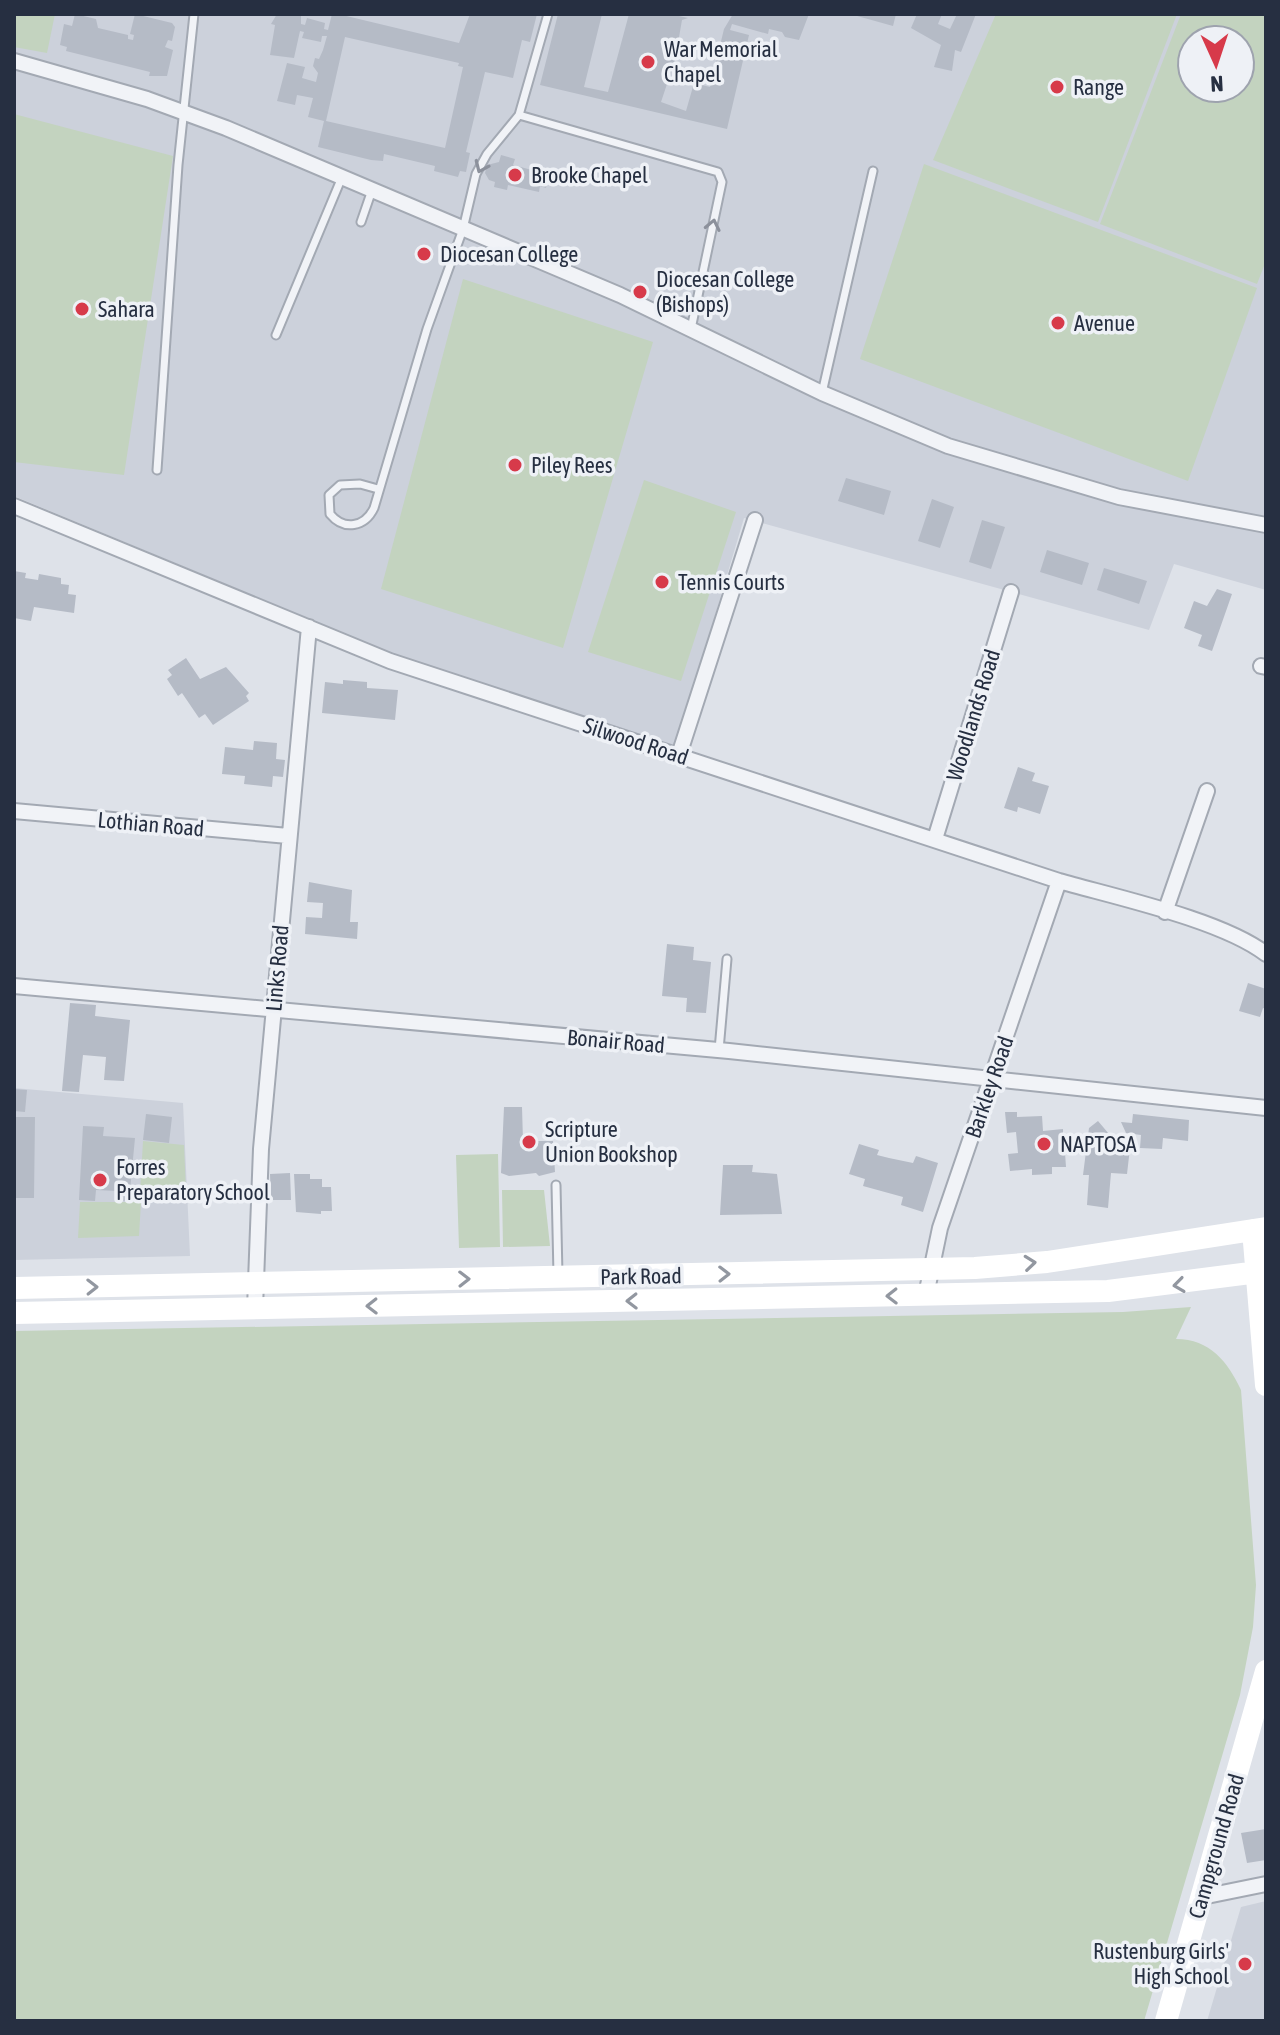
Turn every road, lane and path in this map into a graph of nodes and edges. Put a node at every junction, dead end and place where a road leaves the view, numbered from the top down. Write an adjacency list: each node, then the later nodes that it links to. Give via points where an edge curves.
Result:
1 (194, 14): 4 (lane)
2 (548, 14): 5 (lane)
3 (14, 61): 4 (street)
4 (186, 113): 7 (street); 14 (lane)
5 (519, 115): 10 (lane, one-way to 10, via 476,174); 11 (lane, one-way to 5, via 722,182 718,172)
6 (873, 171): 13 (lane)
7 (342, 177): 8 (street); 12 (lane)
8 (372, 190): 9 (lane); 10 (street)
9 (361, 222)
10 (463, 229): 11 (street); 15 (lane)
11 (691, 329): 13 (street)
12 (276, 335)
13 (822, 393): 18 (street, via 948,446 1119,497)
14 (157, 470)
15 (378, 489): 15 (lane, via 370,515 359,524 341,525 330,514 329,495 340,485)
16 (14, 506): 20 (street, Silwood Road)
17 (755, 520): 21 (street)
18 (1266, 525)
19 (1011, 592): 25 (street, Woodlands Road)
20 (309, 627): 21 (street, Silwood Road, via 469,689); 24 (street, Links Road)
21 (679, 755): 25 (street, Silwood Road)
22 (1207, 791): 27 (street)
23 (14, 811): 24 (street, Lothian Road)
24 (288, 836): 31 (street, Links Road)
25 (935, 839): 26 (street, Silwood Road)
26 (1059, 881): 27 (street, Silwood Road); 33 (street, Barkley Road)
27 (1165, 912): 28 (street, Silwood Road, via 1237,937)
28 (1266, 954)
29 (727, 959): 32 (lane)
30 (14, 986): 31 (street, Bonair Road)
31 (273, 1009): 32 (street, Bonair Road); 40 (street, Links Road)
32 (719, 1050): 33 (street, Bonair Road)
33 (993, 1079): 34 (street, Bonair Road); 37 (street, Barkley Road, via 940,1228)
34 (1266, 1108)
35 (556, 1185): 39 (lane)
36 (1259, 1229): 37 (main road, Park Road, one-way to 36, via 1047,1262); 38 (main road)
37 (931, 1269): 39 (main road, Park Road, one-way to 37); 42 (street, Barkley Road)
38 (1261, 1272): 42 (main road, Park Road, one-way to 42, via 1108,1291); 45 (main road)
39 (558, 1277): 40 (main road, Park Road, one-way to 39)
40 (256, 1283): 41 (main road, Park Road, one-way to 40); 43 (street, Links Road)
41 (14, 1288)
42 (926, 1295): 43 (main road, Park Road, one-way to 43)
43 (255, 1308): 44 (main road, Park Road)
44 (14, 1313)
45 (1266, 1385)
46 (1266, 1673): 48 (main road, Campground Road)
47 (1266, 1884): 48 (street)
48 (1202, 1897): 49 (main road, Campground Road)
49 (1166, 2021)

